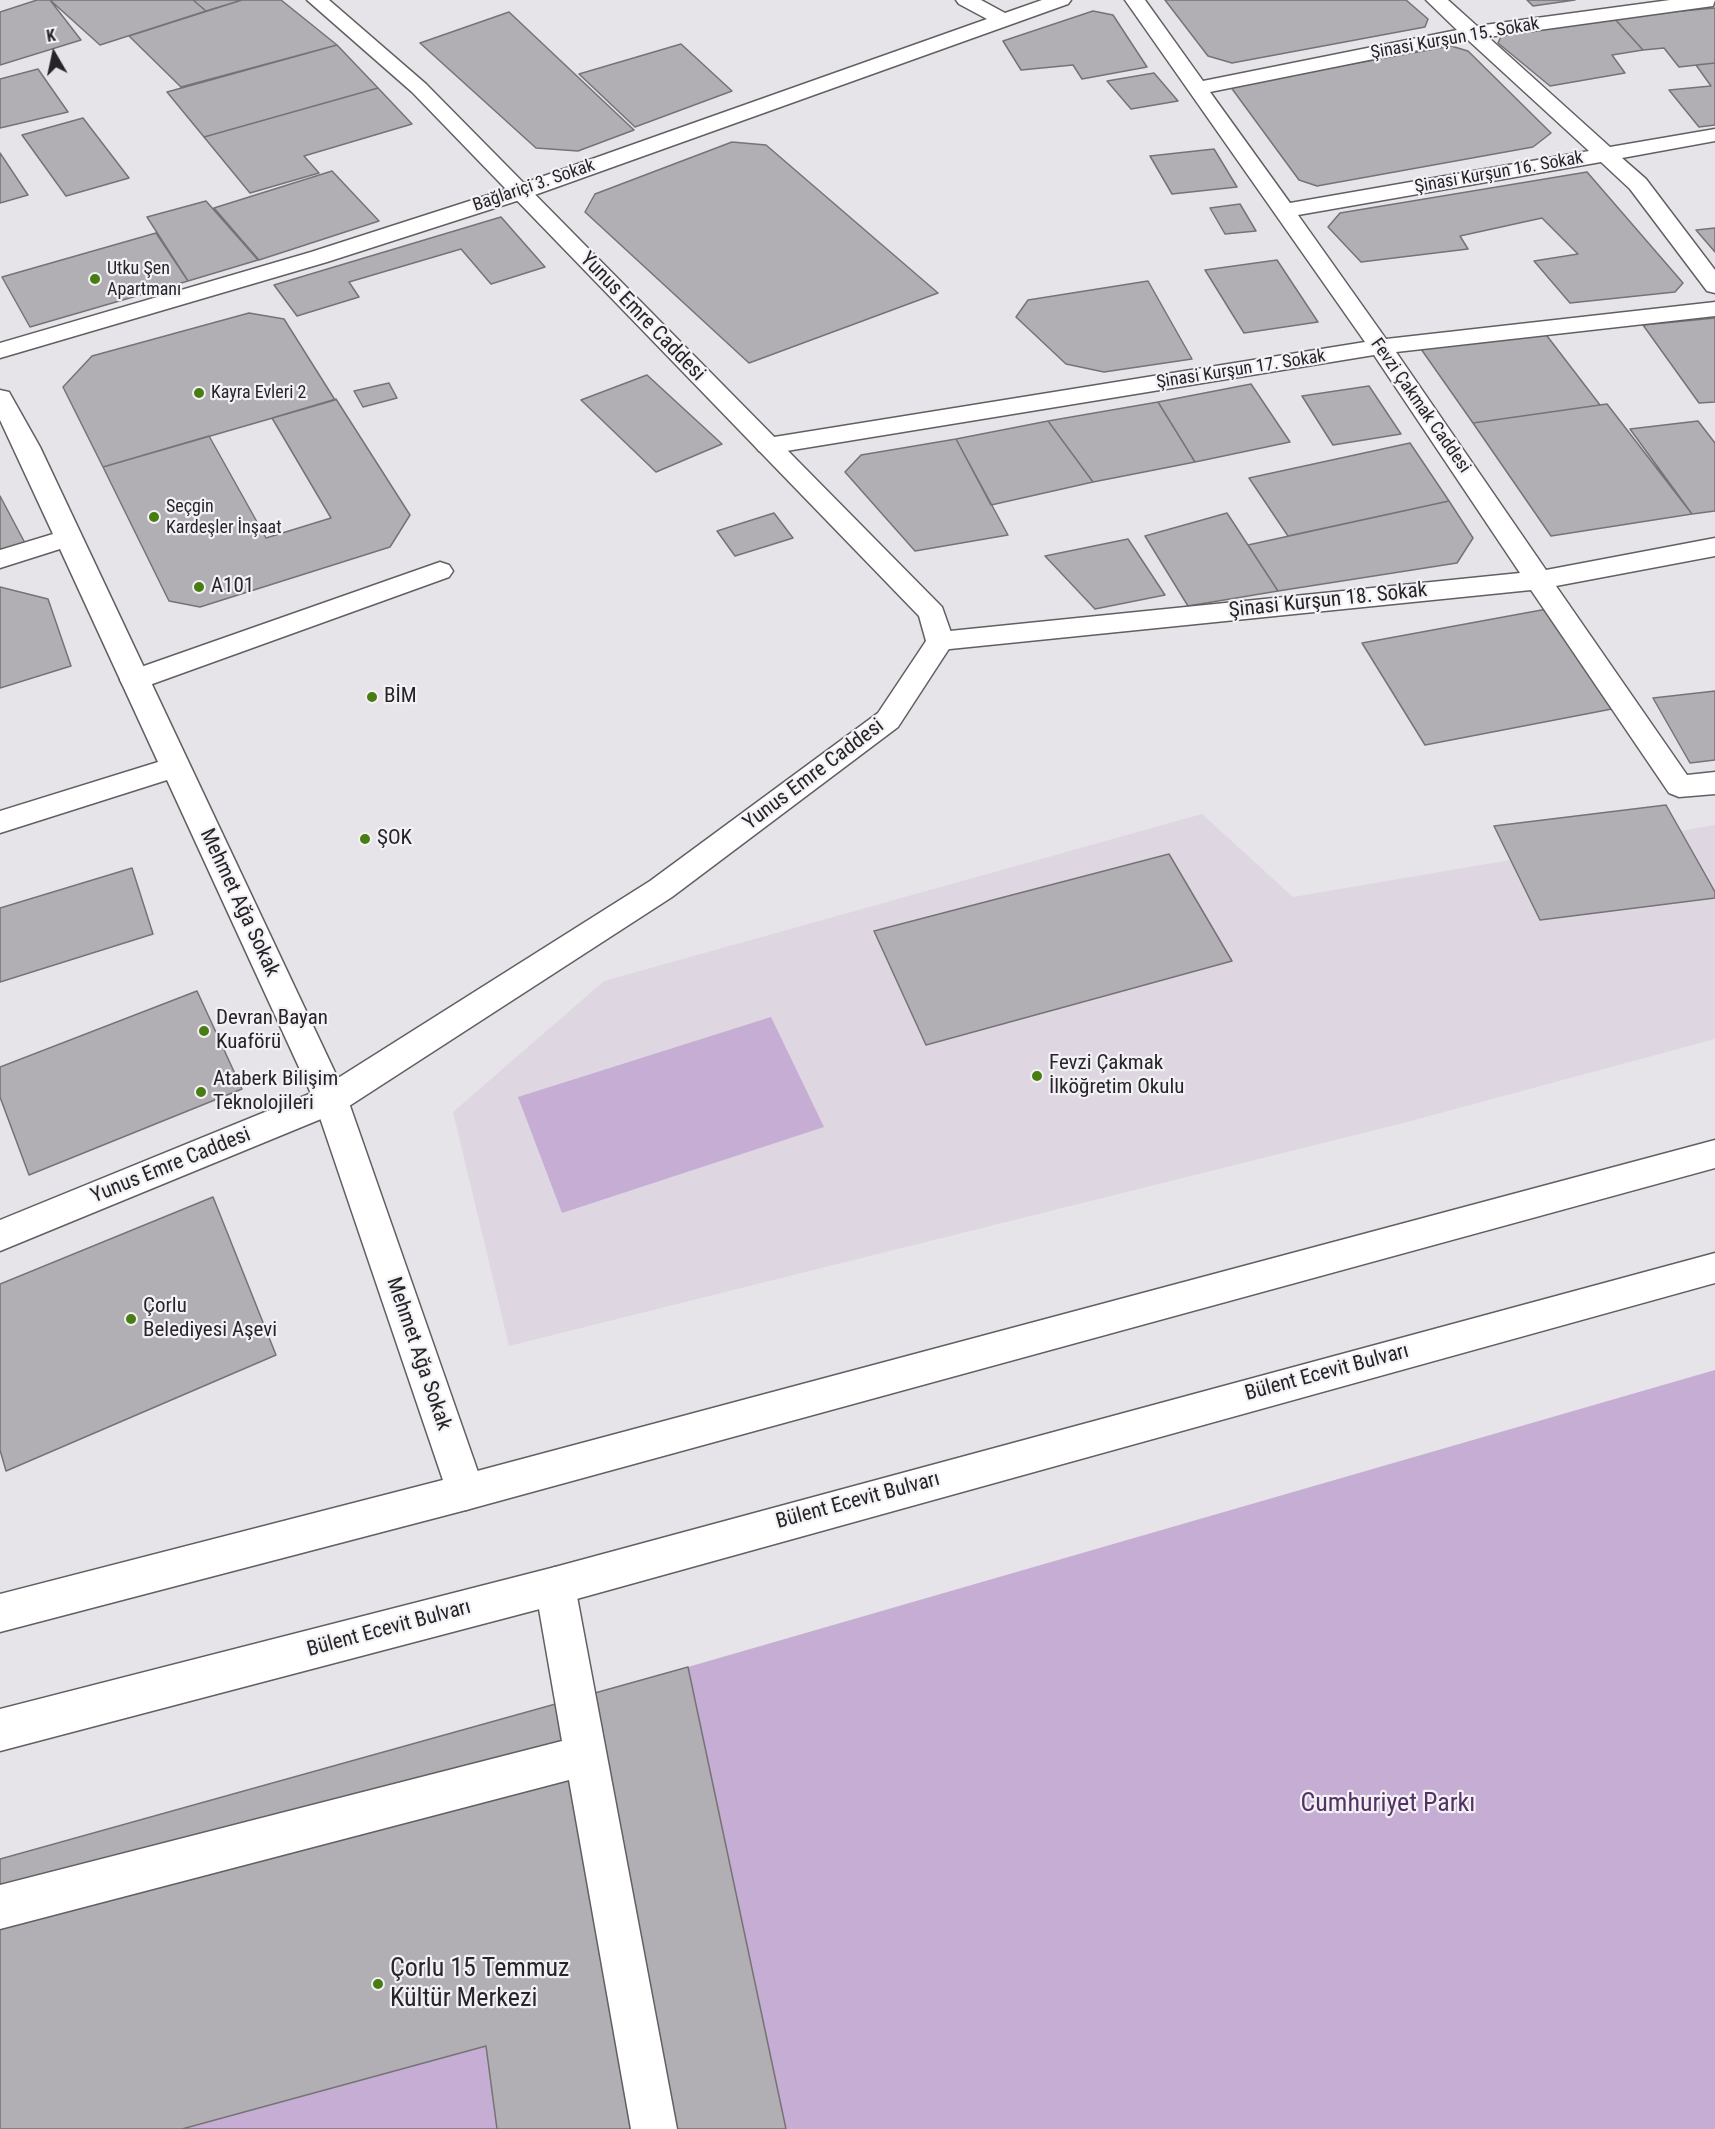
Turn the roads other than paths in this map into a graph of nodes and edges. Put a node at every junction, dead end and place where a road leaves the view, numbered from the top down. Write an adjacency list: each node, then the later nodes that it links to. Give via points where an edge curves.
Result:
1 (317, 0): 12 (street, Yunus Emre Caddesi, via 419,88)
2 (966, 0): 7 (street)
3 (1061, 0): 7 (street, Bağlariçi 3. Sokak)
4 (1135, 0): 9 (street, Fevzi Çakmak Caddesi)
5 (1436, 0): 8 (street)
6 (1713, 0): 8 (street, Şinasi Kurşun 15. Sokak)
7 (1003, 20): 12 (street, Bağlariçi 3. Sokak)
8 (1472, 33): 9 (street, Şinasi Kurşun 15. Sokak); 11 (street)
9 (1198, 88): 13 (street, Fevzi Çakmak Caddesi)
10 (1715, 135): 11 (street, Şinasi Kurşun 16. Sokak)
11 (1605, 154): 13 (street, Şinasi Kurşun 16. Sokak); 14 (street, via 1638,184)
12 (521, 192): 17 (street, Bağlariçi 3. Sokak, via 319,257); 19 (street, Yunus Emre Caddesi)
13 (1284, 210): 16 (street, Fevzi Çakmak Caddesi)
14 (1715, 286)
15 (1715, 309): 16 (street, Şinasi Kurşun 17. Sokak)
16 (1380, 347): 19 (street, Şinasi Kurşun 17. Sokak); 24 (street, Fevzi Çakmak Caddesi)
17 (0, 351)
18 (0, 397): 20 (street, Mehmet Ağa Sokak)
19 (768, 446): 25 (street, Yunus Emre Caddesi, via 932,613)
20 (68, 538): 22 (street); 26 (street, Mehmet Ağa Sokak)
21 (1715, 547): 24 (street, Şinasi Kurşun 18. Sokak)
22 (0, 559)
23 (440, 571): 26 (street)
24 (1540, 580): 25 (street, Şinasi Kurşun 18. Sokak); 28 (street, Fevzi Çakmak Caddesi, via 1679,786)
25 (940, 642): 30 (street, Yunus Emre Caddesi, via 888,720 661,889)
26 (134, 680): 27 (street, Mehmet Ağa Sokak)
27 (175, 767): 29 (street); 30 (street, Mehmet Ağa Sokak)
28 (1715, 783)
29 (0, 822)
30 (331, 1100): 32 (street, Yunus Emre Caddesi); 34 (street, Mehmet Ağa Sokak)
31 (1715, 1154): 34 (street)
32 (0, 1236)
33 (1715, 1268): 35 (street, Bülent Ecevit Bulvarı)
34 (466, 1492): 36 (street)
35 (555, 1586): 37 (street, Bülent Ecevit Bulvarı); 38 (street)
36 (0, 1613)
37 (0, 1730)
38 (587, 1755): 39 (street); 40 (street)
39 (0, 1907)
40 (654, 2129)

